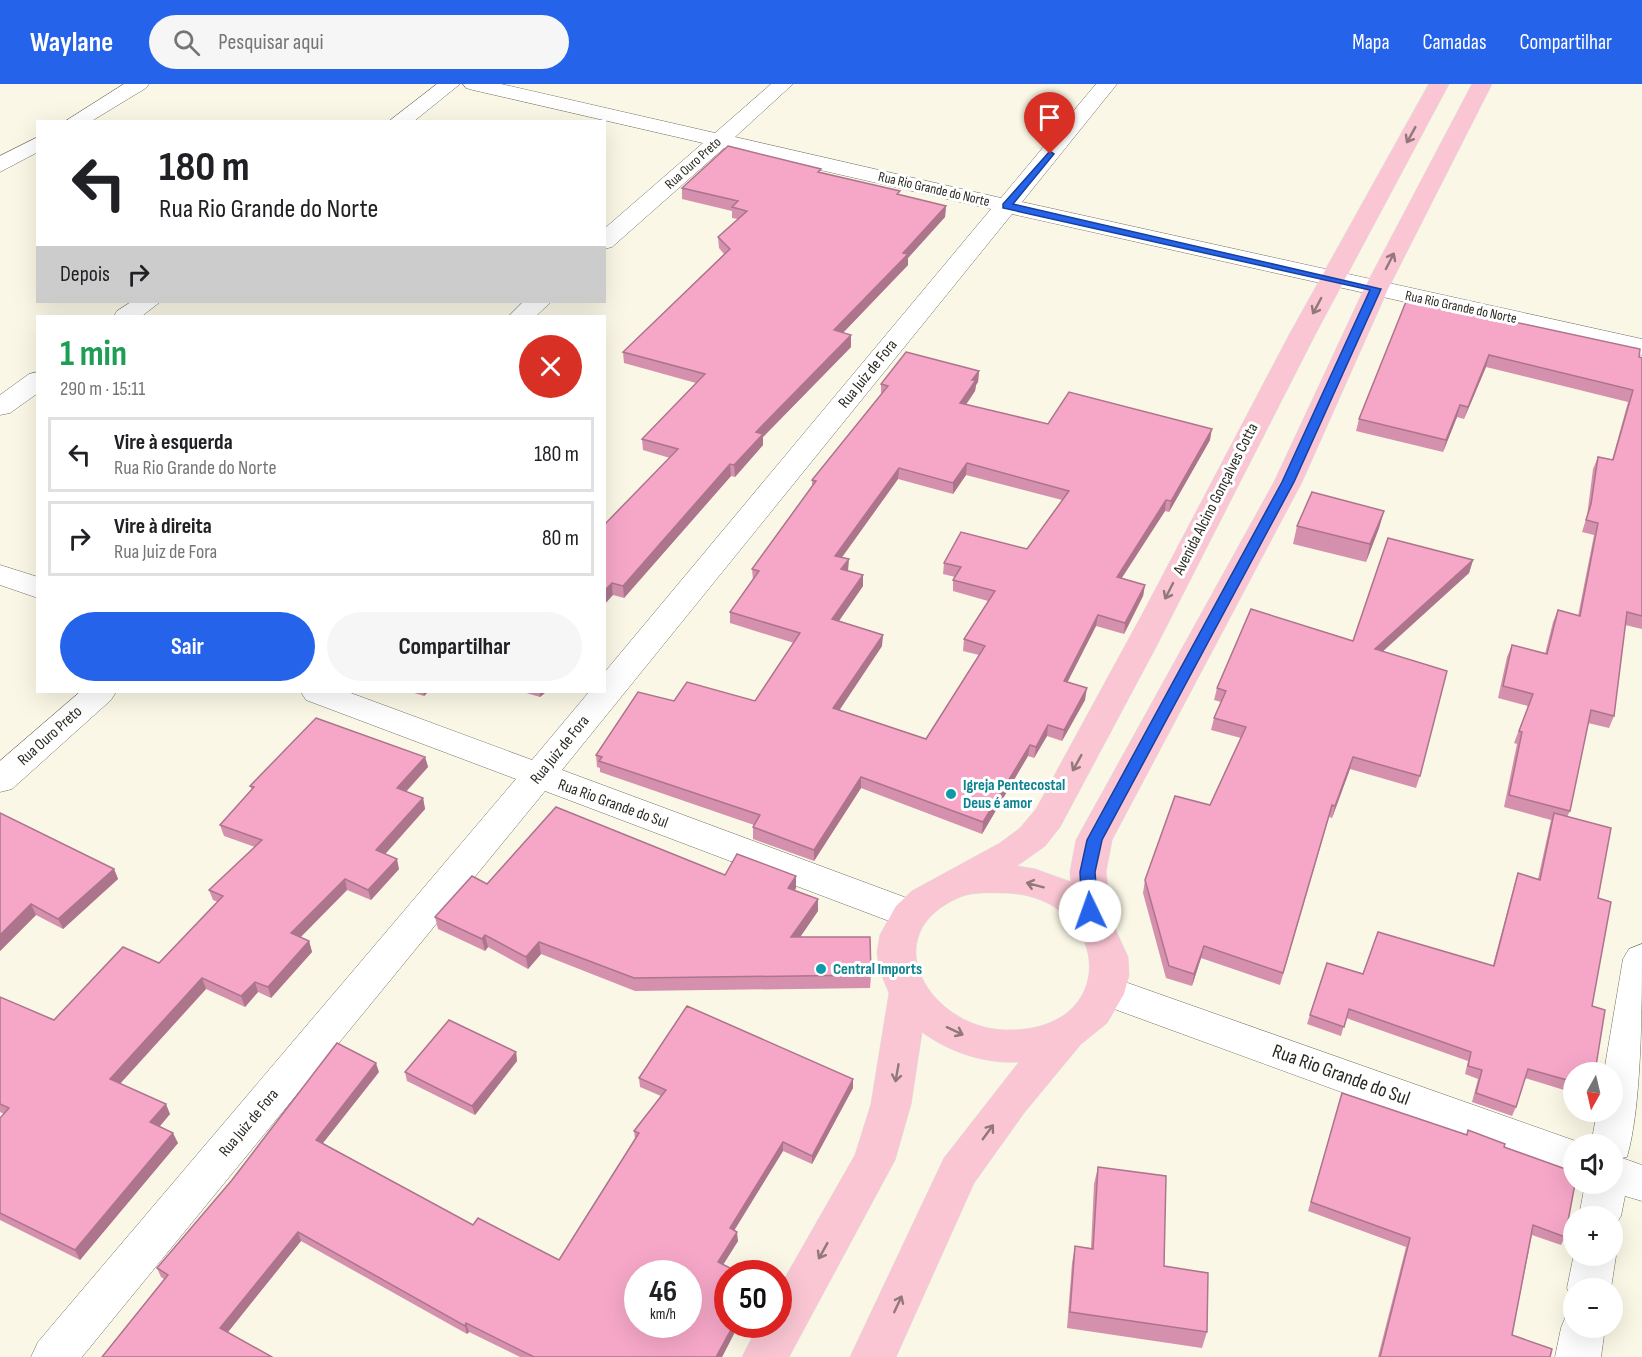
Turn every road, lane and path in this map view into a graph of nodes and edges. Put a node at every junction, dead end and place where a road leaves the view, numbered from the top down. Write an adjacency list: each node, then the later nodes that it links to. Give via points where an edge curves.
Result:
1 (139, 84): 8 (street)
2 (450, 84): 9 (street)
3 (473, 84): 10 (street, Rua Rio Grande do Norte)
4 (783, 84): 10 (street, Rua Ouro Preto)
5 (1107, 84): 13 (street, Rua Juiz de Fora)
6 (1439, 84): 15 (main road, Avenida Alcino Gonçalves Cotta, one-way to 15)
7 (1482, 84): 16 (main road, one-way to 7)
8 (77, 120)
9 (401, 120)
10 (720, 139): 13 (street, Rua Rio Grande do Norte); 14 (street, Rua Ouro Preto)
11 (36, 144): 12 (street)
12 (0, 165)
13 (1007, 206): 15 (street, Rua Rio Grande do Norte); 28 (street, Rua Juiz de Fora)
14 (606, 240)
15 (1331, 279): 16 (street, Rua Rio Grande do Norte); 30 (main road, Avenida Alcino Gonçalves Cotta, one-way to 30, via 1140,649 1046,821 1014,853)
16 (1376, 289): 21 (street, Rua Rio Grande do Norte); 32 (main road, via 1288,482 1095,840 1088,872)
17 (146, 303): 19 (street)
18 (537, 303): 20 (street)
19 (128, 315)
20 (522, 315)
21 (1642, 348)
22 (36, 381): 23 (street)
23 (0, 407)
24 (0, 575): 25 (street)
25 (36, 587)
26 (99, 693): 29 (street, Rua Ouro Preto)
27 (320, 693): 28 (street, Rua Rio Grande do Sul)
28 (538, 776): 31 (street, Rua Rio Grande do Sul); 42 (street, Rua Juiz de Fora)
29 (0, 780)
30 (959, 882): 31 (main road, via 932,895); 32 (main road, one-way to 30, via 1056,890 1008,877)
31 (910, 914): 35 (main road, via 900,932 896,952 898,973)
32 (1093, 919): 34 (main road, via 1110,954)
33 (1642, 959): 37 (street)
34 (1108, 991): 36 (main road, via 1092,1015); 38 (street, Rua Rio Grande do Sul)
35 (908, 994): 36 (main road, one-way to 36, via 937,1023 978,1042 1024,1046); 43 (main road, one-way to 43, via 891,1104 874,1160)
36 (1067, 1034): 44 (main road, one-way to 36, via 959,1171 1010,1101)
37 (1614, 1134)
38 (1563, 1155)
39 (1623, 1177): 40 (street)
40 (1642, 1183)
41 (1581, 1338): 45 (street)
42 (54, 1357)
43 (765, 1357)
44 (873, 1357)
45 (1578, 1357)

